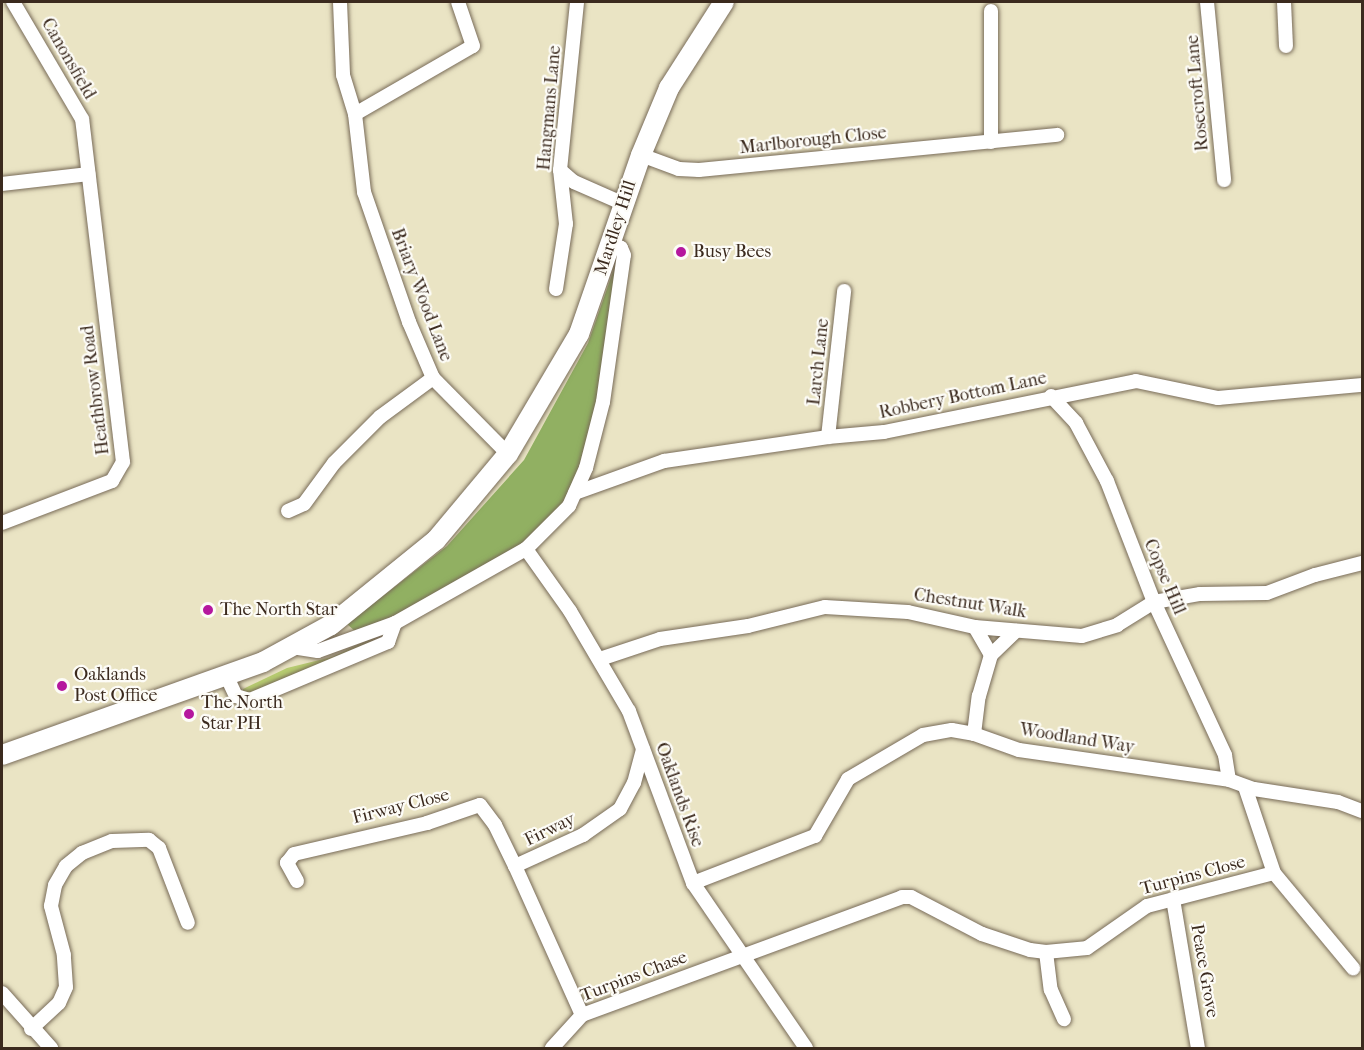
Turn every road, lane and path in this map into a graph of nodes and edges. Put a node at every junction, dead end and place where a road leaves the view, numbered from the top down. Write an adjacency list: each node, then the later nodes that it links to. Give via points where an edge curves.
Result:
1 (13, 2): 15 (street, Canonsfield, via 82,119)
2 (340, 2): 10 (street, Briary Wood Lane, via 343,75)
3 (458, 2): 10 (street, via 473,46)
4 (577, 2): 14 (street, Hangmans Lane)
5 (724, 2): 13 (main road, Mardley Hill, via 669,88)
6 (1207, 2): 16 (street, Rosecroft Lane)
7 (1284, 2): 9 (street)
8 (991, 11): 12 (street)
9 (1286, 46)
10 (355, 114): 22 (street, Briary Wood Lane, via 364,192)
11 (1058, 135): 12 (street, Marlborough Close)
12 (991, 142): 13 (street, Marlborough Close, via 699,171 679,169)
13 (641, 154): 18 (main road, Mardley Hill)
14 (560, 170): 18 (street, via 574,182); 20 (street, Hangmans Lane, via 566,224)
15 (88, 174): 17 (street); 29 (street, Heathbrow Road, via 122,468 117,478 101,487)
16 (1224, 180)
17 (2, 184)
18 (624, 204): 19 (main road, Mardley Hill)
19 (612, 244): 26 (main road, Mardley Hill, via 579,334); 27 (street, via 621,248 624,255 618,302 603,402)
20 (556, 288)
21 (844, 291): 25 (street, Larch Lane)
22 (433, 378): 26 (street, Briary Wood Lane); 28 (street, via 380,417 334,463 304,504)
23 (1362, 385): 24 (street, Robbery Bottom Lane, via 1218,398 1147,381)
24 (1051, 396): 25 (street, Robbery Bottom Lane, via 884,432); 32 (street, Copse Hill, via 1076,423 1107,481)
25 (828, 436): 27 (street, Robbery Bottom Lane, via 664,461)
26 (508, 454): 34 (main road, Mardley Hill, via 436,540)
27 (575, 493): 30 (street, via 554,524)
28 (288, 511)
29 (2, 523)
30 (526, 549): 33 (street); 40 (street, Oaklands Rise)
31 (1362, 563): 32 (street, Chestnut Walk, via 1267,593 1200,594)
32 (1154, 602): 36 (street, Chestnut Walk, via 1102,632 1082,636); 45 (street, Copse Hill, via 1225,755)
33 (395, 622): 37 (street); 41 (street, via 388,642 249,700 236,696)
34 (332, 625): 37 (street); 38 (main road, Mardley Hill)
35 (975, 627): 36 (street, Chestnut Walk); 39 (street); 40 (street, Chestnut Walk, via 908,612 825,608 748,626 660,639)
36 (1016, 631): 39 (street)
37 (344, 641): 38 (street, via 318,651)
38 (292, 647): 41 (main road, Mardley Hill)
39 (991, 655): 42 (street, via 979,696)
40 (600, 659): 43 (street, Oaklands Rise, via 629,711)
41 (227, 677): 44 (main road, Mardley Hill)
42 (974, 734): 45 (street, Woodland Way, via 1018,750); 51 (street, Woodland Way, via 952,730 923,735 848,779 815,836)
43 (643, 749): 48 (street, Firway, via 634,783 620,809 583,835); 51 (street, Oaklands Rise)
44 (2, 755)
45 (1229, 780): 46 (street, Woodland Way)
46 (1245, 787): 47 (street, Woodland Way, via 1338,802); 49 (street, Turpins Close)
47 (1362, 811)
48 (515, 866): 50 (street, Firway Close, via 489,814 480,805 427,823 294,854 287,863); 58 (street, Firway)
49 (1274, 873): 52 (street, Turpins Close); 56 (street)
50 (297, 881)
51 (693, 883): 55 (street, Oaklands Rise)
52 (1173, 898): 54 (street, Turpins Close, via 1134,912 1087,948); 64 (street, Peace Grove)
53 (188, 923): 60 (street, via 159,848 149,840 112,841 82,854 61,876 51,906 64,955 66,987 59,1003)
54 (1046, 952): 55 (street, Turpins Close, via 982,934 911,897 889,901); 59 (street, via 1051,990)
55 (740, 956): 58 (street, Turpins Chase); 63 (street, Oaklands Rise)
56 (1353, 968)
57 (2, 993): 60 (street)
58 (582, 1016): 62 (street, Turpins Chase)
59 (1064, 1019)
60 (31, 1029): 61 (street)
61 (51, 1048)
62 (552, 1048)
63 (806, 1048)
64 (1198, 1048)

